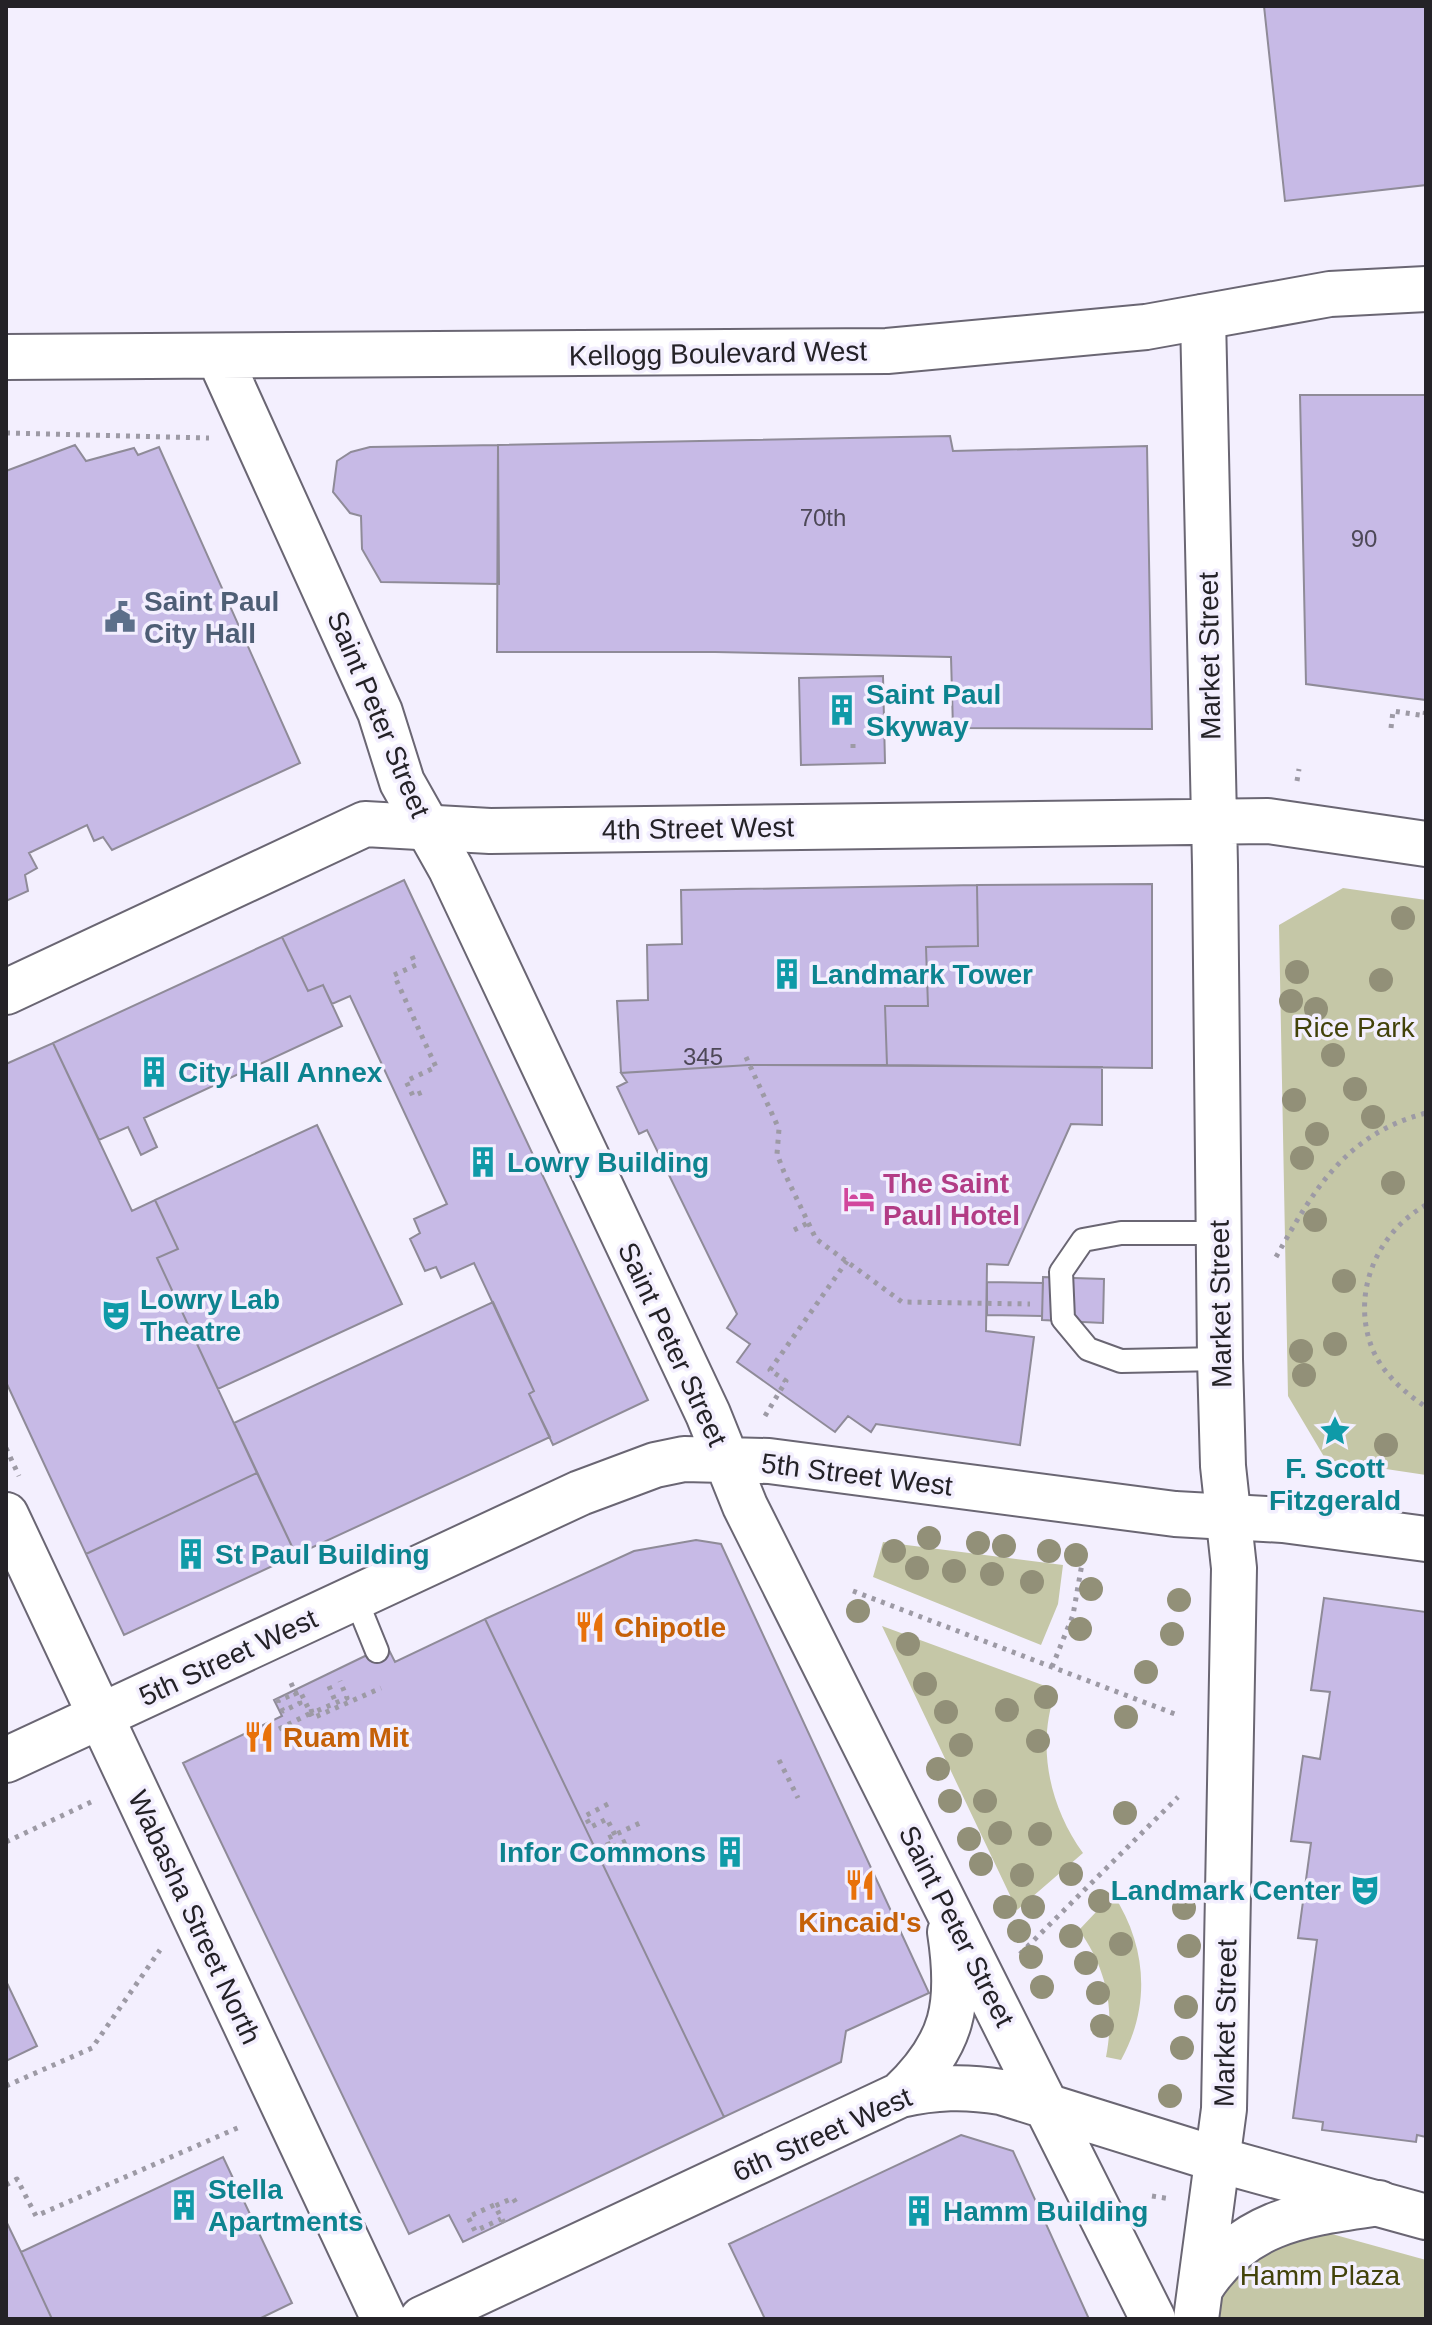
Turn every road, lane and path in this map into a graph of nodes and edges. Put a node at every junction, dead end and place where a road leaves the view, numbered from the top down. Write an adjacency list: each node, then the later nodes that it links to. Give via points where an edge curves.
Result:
1 (1426, 289): 2 (street, Kellogg Boulevard West, via 1330,294)
2 (1203, 317): 4 (street, Kellogg Boulevard West, via 887,351); 12 (street, Market Street)
3 (6, 357): 4 (street, Kellogg Boulevard West)
4 (219, 357): 6 (street, Saint Peter Street)
5 (6, 433): 6 (path)
6 (256, 438): 13 (street, Saint Peter Street, via 380,712 402,782)
7 (1426, 707): 8 (path)
8 (1425, 716): 9 (path, via 1393,711)
9 (1391, 728)
10 (853, 744): 11 (path)
11 (853, 752)
12 (1212, 820): 13 (street, 4th Street West, via 490,831); 14 (street, 4th Street West, via 1268,821); 23 (street, Market Street)
13 (426, 825): 16 (street, 4th Street West, via 365,824); 30 (street, Saint Peter Street, via 465,898)
14 (1426, 844)
15 (412, 956): 18 (path, via 416,965 394,975 436,1067 406,1081 413,1096)
16 (6, 992)
17 (746, 1057): 21 (path, via 779,1129 777,1154)
18 (425, 1091)
19 (1426, 1113): 24 (path, via 1402,1119 1340,1160 1312,1192)
20 (1426, 1205): 28 (path, via 1386,1238 1371,1267 1364,1301 1372,1349 1402,1391)
21 (808, 1223): 22 (path); 25 (path, via 816,1239)
22 (794, 1230)
23 (1218, 1233): 27 (street, Market Street); 27 (lane, via 1121,1233 1083,1240 1061,1272 1063,1319 1088,1349 1121,1361)
24 (1276, 1257)
25 (847, 1261): 26 (path, via 902,1302); 29 (path, via 770,1370 786,1381)
26 (1039, 1304)
27 (1220, 1359): 32 (street, Market Street)
28 (1426, 1407)
29 (765, 1416)
30 (726, 1461): 32 (street, 5th Street West, via 769,1461); 36 (street, 5th Street West, via 684,1459 605,1484); 58 (street, Saint Peter Street)
31 (6, 1515): 46 (street, Wabasha Street North)
32 (1229, 1517): 33 (street, 5th Street West); 65 (street, Market Street, via 1234,1568 1225,2101)
33 (1426, 1539)
34 (1083, 1558): 38 (path, via 1073,1615)
35 (853, 1591): 38 (path)
36 (355, 1597): 37 (lane); 46 (street, 5th Street West)
37 (377, 1651)
38 (1052, 1667): 45 (path)
39 (291, 1683): 41 (path)
40 (381, 1688): 42 (path)
41 (295, 1692): 43 (path, via 300,1703 283,1711 278,1701 289,1696 300,1691 313,1718); 44 (path, via 302,1689)
42 (351, 1701): 43 (path); 43 (path, via 340,1681 347,1698)
43 (336, 1705): 44 (path)
44 (312, 1713): 47 (path)
45 (1175, 1714)
46 (100, 1716): 48 (street, 5th Street West); 72 (street, Wabasha Street North)
47 (279, 1729)
48 (6, 1760)
49 (779, 1760): 51 (path)
50 (1178, 1797): 60 (path)
51 (798, 1798)
52 (91, 1802): 57 (path)
53 (608, 1804): 55 (path, via 585,1816 591,1827 607,1819)
54 (640, 1823): 55 (path)
55 (615, 1835): 56 (path, via 606,1839 610,1848)
56 (626, 1841)
57 (6, 1842)
58 (946, 1905): 62 (street, via 957,1977 947,2032 930,2067); 63 (street, Saint Peter Street)
59 (160, 1950): 61 (path, via 92,2048)
60 (1020, 1954)
61 (6, 2086)
62 (900, 2095): 63 (street, 6th Street West, via 966,2087); 73 (street, 6th Street West)
63 (1049, 2108): 65 (street, 6th Street West); 74 (street, Saint Peter Street)
64 (242, 2126): 66 (path, via 36,2216 17,2179)
65 (1219, 2160): 68 (street, 6th Street West); 71 (street, Market Street)
66 (6, 2185)
67 (513, 2196): 69 (path, via 518,2206 513,2198 495,2206 503,2221 475,2231 468,2217)
68 (1379, 2203): 70 (street, 6th Street West); 71 (street, Market Street, via 1279,2221 1234,2248 1213,2268)
69 (494, 2205)
70 (1426, 2217)
71 (1198, 2304)
72 (384, 2319)
73 (422, 2319)
74 (1153, 2319)

